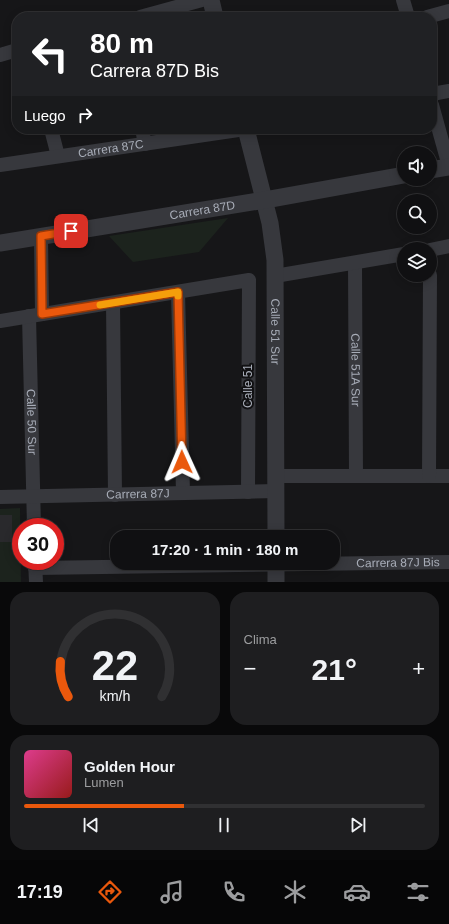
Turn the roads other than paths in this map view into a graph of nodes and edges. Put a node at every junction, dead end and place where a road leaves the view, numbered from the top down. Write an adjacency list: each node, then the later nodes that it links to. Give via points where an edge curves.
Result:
1 (202, 0): 5 (street)
2 (211, 0): 6 (street)
3 (403, 0): 7 (street)
4 (449, 11): 8 (street)
5 (158, 12)
6 (214, 12)
7 (407, 12)
8 (437, 14)
9 (12, 51): 10 (street)
10 (0, 55)
11 (449, 91): 12 (street)
12 (437, 93)
13 (437, 123): 21 (street)
14 (51, 134): 19 (street)
15 (143, 134): 18 (street)
16 (212, 134): 18 (street, Carrera 87C)
17 (246, 134): 24 (street, Calle 51 Sur)
18 (145, 144): 19 (street, Carrera 87C)
19 (58, 156): 20 (street, Carrera 87C)
20 (0, 164)
21 (449, 166): 22 (street)
22 (437, 169)
23 (397, 176): 24 (street, Carrera 87D)
24 (265, 200): 25 (street, Carrera 87D); 31 (street, Calle 51 Sur, via 273,241)
25 (41, 236): 26 (street, Carrera 87D); 35 (street, Calle 50 Sur)
26 (0, 243)
27 (449, 246): 28 (street)
28 (437, 249)
29 (397, 255): 30 (street)
30 (355, 263): 31 (street); 37 (street, Calle 51A Sur)
31 (275, 276): 40 (street, Calle 51 Sur)
32 (430, 282): 38 (street)
33 (178, 292): 34 (street); 41 (street, Calle 51, via 249,280); 42 (street)
34 (113, 303): 35 (street); 43 (street)
35 (35, 315): 36 (street); 44 (street, Calle 50 Sur)
36 (0, 321)
37 (356, 476): 38 (street, Carrera 87J); 40 (street, Carrera 87J)
38 (429, 476): 39 (street, Carrera 87J)
39 (449, 476)
40 (276, 484): 41 (street, Carrera 87J); 47 (street, Calle 51 Sur)
41 (248, 492): 42 (street, Carrera 87J)
42 (183, 493): 43 (street, Carrera 87J)
43 (115, 495): 44 (street, Carrera 87J)
44 (33, 496): 45 (street, Carrera 87J); 46 (street, Calle 50 Sur)
45 (0, 497)
46 (34, 518)
47 (276, 530)
48 (449, 562): 49 (street, Carrera 87J Bis)
49 (340, 563)
50 (110, 568): 51 (street, Carrera 87J Bis)
51 (64, 569)
52 (276, 570): 53 (street)
53 (276, 582)

